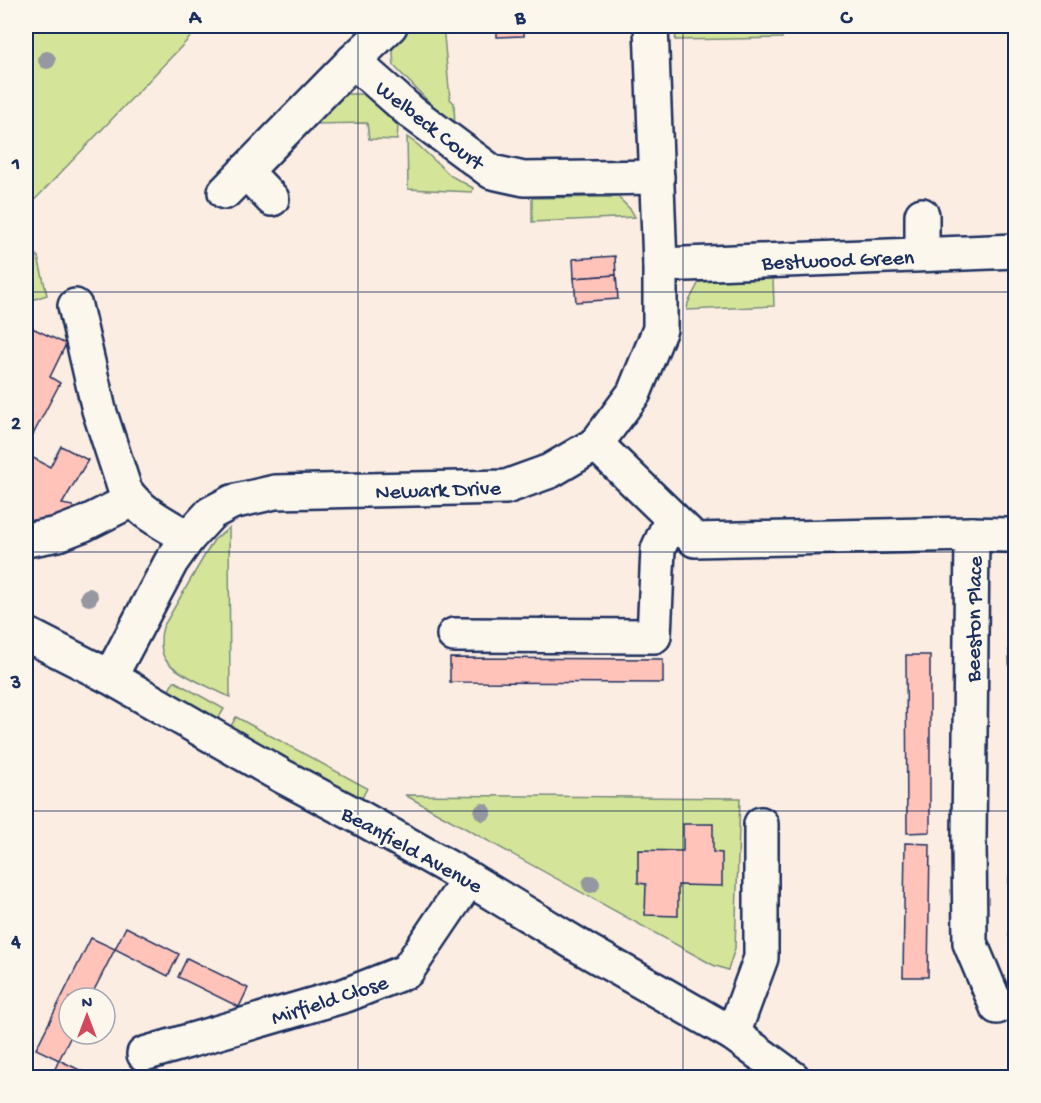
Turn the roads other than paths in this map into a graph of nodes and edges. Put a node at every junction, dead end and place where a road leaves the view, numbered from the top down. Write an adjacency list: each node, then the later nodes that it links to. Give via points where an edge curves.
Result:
1 (390, 26): 3 (street, Welbeck Court)
2 (651, 26): 4 (street, Newark Drive)
3 (353, 61): 4 (street, Welbeck Court, via 411,112 492,172 524,179); 5 (street, Welbeck Court, via 235,182)
4 (657, 177): 9 (street, Newark Drive)
5 (272, 199)
6 (922, 215): 8 (street)
7 (1016, 251): 8 (street, Bestwood Green)
8 (922, 254): 9 (street, Bestwood Green)
9 (660, 265): 11 (street, Newark Drive, via 660,329 634,393)
10 (75, 306): 12 (street, via 99,410 125,490)
11 (596, 444): 13 (street, Beeston Place); 16 (street, Newark Drive, via 550,471 506,488 275,492 232,502 211,513)
12 (132, 500): 16 (street); 17 (street, via 58,534)
13 (672, 518): 14 (street, Beeston Place, via 695,540); 19 (street, via 658,549 654,636)
14 (972, 534): 15 (street); 23 (street, Beeston Place, via 970,943)
15 (1006, 535)
16 (188, 538): 20 (street, Newark Drive, via 171,562)
17 (26, 540)
18 (26, 634): 20 (street, Beanfield Avenue)
19 (454, 635)
20 (110, 677): 22 (street, Beanfield Avenue)
21 (761, 824): 24 (street, via 761,958)
22 (469, 879): 24 (street, Beanfield Avenue); 25 (street, Mirfield Close, via 406,971 346,995)
23 (997, 1007)
24 (733, 1034): 26 (street, Beanfield Avenue)
25 (144, 1054)
26 (792, 1077)

